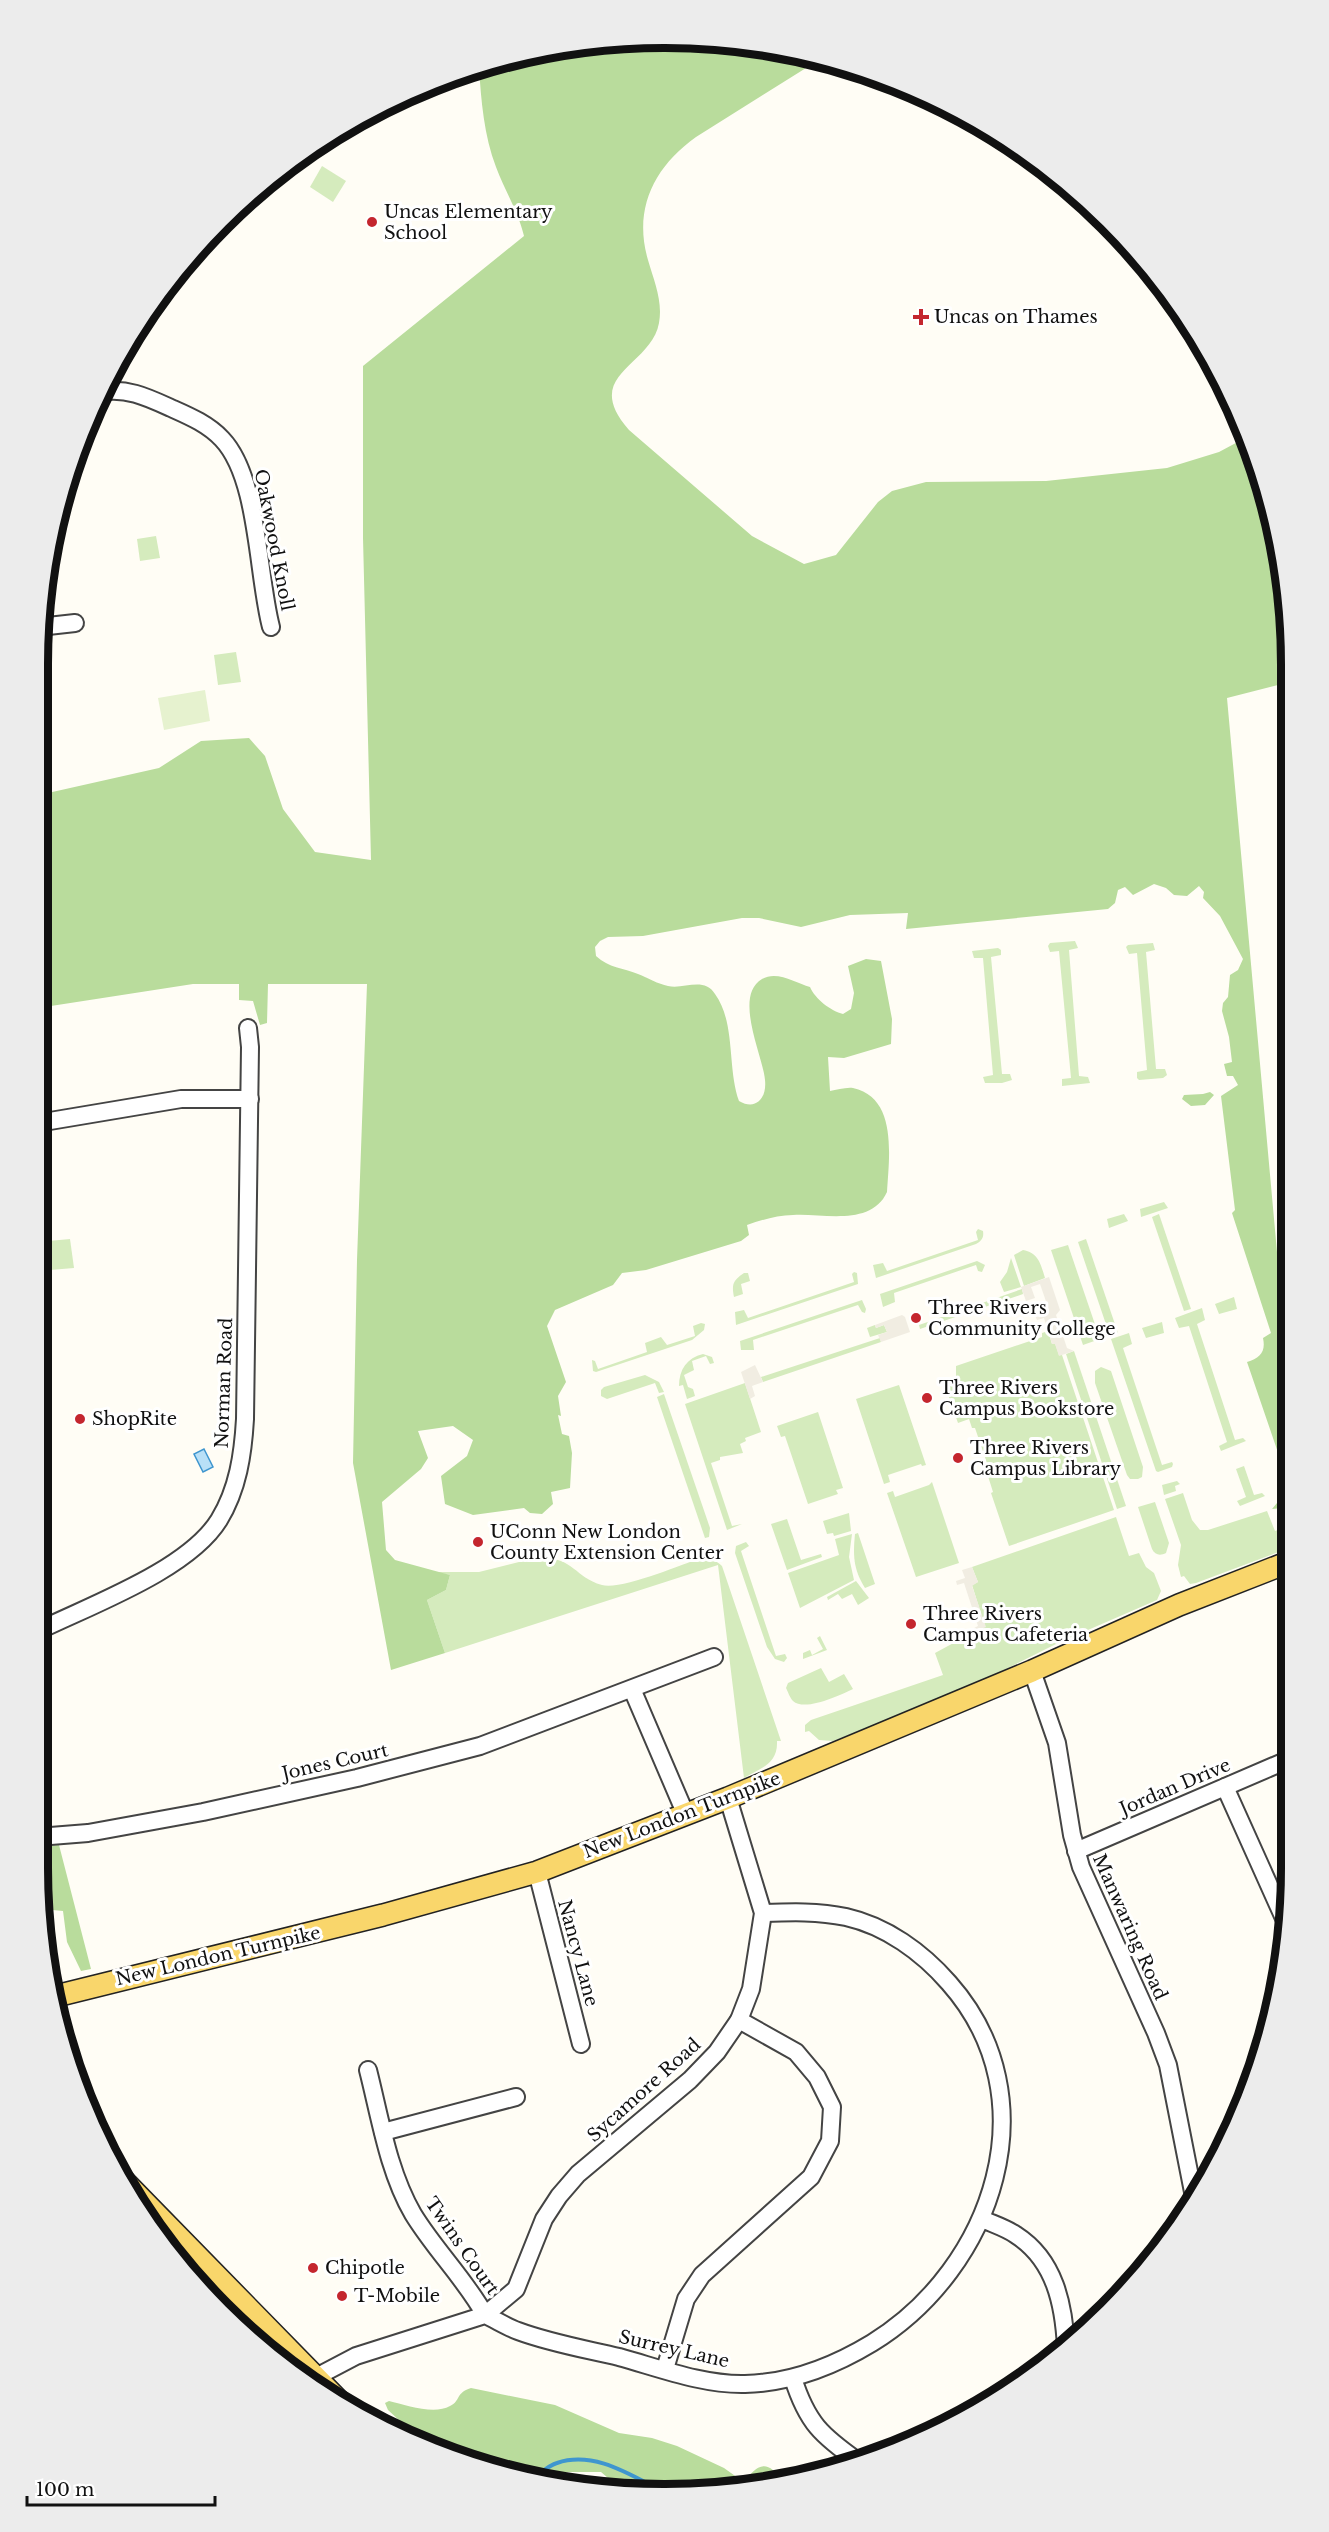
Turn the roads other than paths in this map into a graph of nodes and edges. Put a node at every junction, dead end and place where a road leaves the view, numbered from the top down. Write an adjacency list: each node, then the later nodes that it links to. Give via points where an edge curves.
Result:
1 (112, 391): 4 (street, Oakwood Knoll, via 141,395 194,419 220,437 229,449 245,478)
2 (75, 623): 3 (street)
3 (49, 626)
4 (272, 627)
5 (248, 1028): 6 (street, Norman Road)
6 (250, 1099): 7 (street, via 180,1099); 9 (street, Norman Road, via 245,1419 233,1490 214,1528 175,1563)
7 (48, 1121)
8 (1281, 1565): 11 (main road, New London Turnpike, via 1179,1605)
9 (48, 1626)
10 (714, 1657): 12 (street, Jones Court)
11 (1032, 1671): 15 (main road, New London Turnpike); 18 (street, Manwaring Road, via 1057,1743)
12 (632, 1689): 16 (street); 17 (street, Jones Court, via 480,1746 357,1778 203,1812)
13 (1281, 1763): 14 (street, Jordan Drive)
14 (1225, 1787): 18 (street, Jordan Drive); 20 (street)
15 (729, 1798): 16 (main road, New London Turnpike); 21 (street, Sycamore Road)
16 (686, 1815): 19 (main road, New London Turnpike)
17 (48, 1837)
18 (1076, 1851): 28 (street, Manwaring Road, via 1164,2054)
19 (537, 1872): 22 (main road, New London Turnpike, via 384,1915); 24 (street, Nancy Lane)
20 (1280, 1909)
21 (763, 1912): 23 (street, Sycamore Road, via 751,1989); 30 (street, Surrey Lane, via 847,1917 895,1936 931,1962 960,1995 986,2038 999,2080 1002,2121 996,2175)
22 (62, 1995)
23 (740, 2020): 31 (street, Sycamore Road, via 690,2080 578,2174 544,2219 516,2289); 33 (street, via 796,2052 817,2077 832,2107 830,2141 811,2177 702,2275 686,2299)
24 (581, 2044)
25 (368, 2070): 27 (street, Twins Court)
26 (516, 2097): 27 (street)
27 (383, 2132): 31 (street, Twins Court, via 412,2212 470,2288)
28 (1192, 2186)
29 (151, 2209): 34 (main road)
30 (982, 2219): 32 (street, via 1017,2235 1041,2258 1056,2284); 36 (street, Surrey Lane, via 954,2269 926,2302 890,2332 846,2359)
31 (485, 2315): 33 (street, Surrey Lane, via 517,2331); 35 (street, via 356,2356)
32 (1065, 2336)
33 (665, 2369): 36 (street, Surrey Lane, via 745,2384)
34 (312, 2373)
35 (317, 2376)
36 (793, 2378): 37 (street, via 814,2425)
37 (849, 2455)

